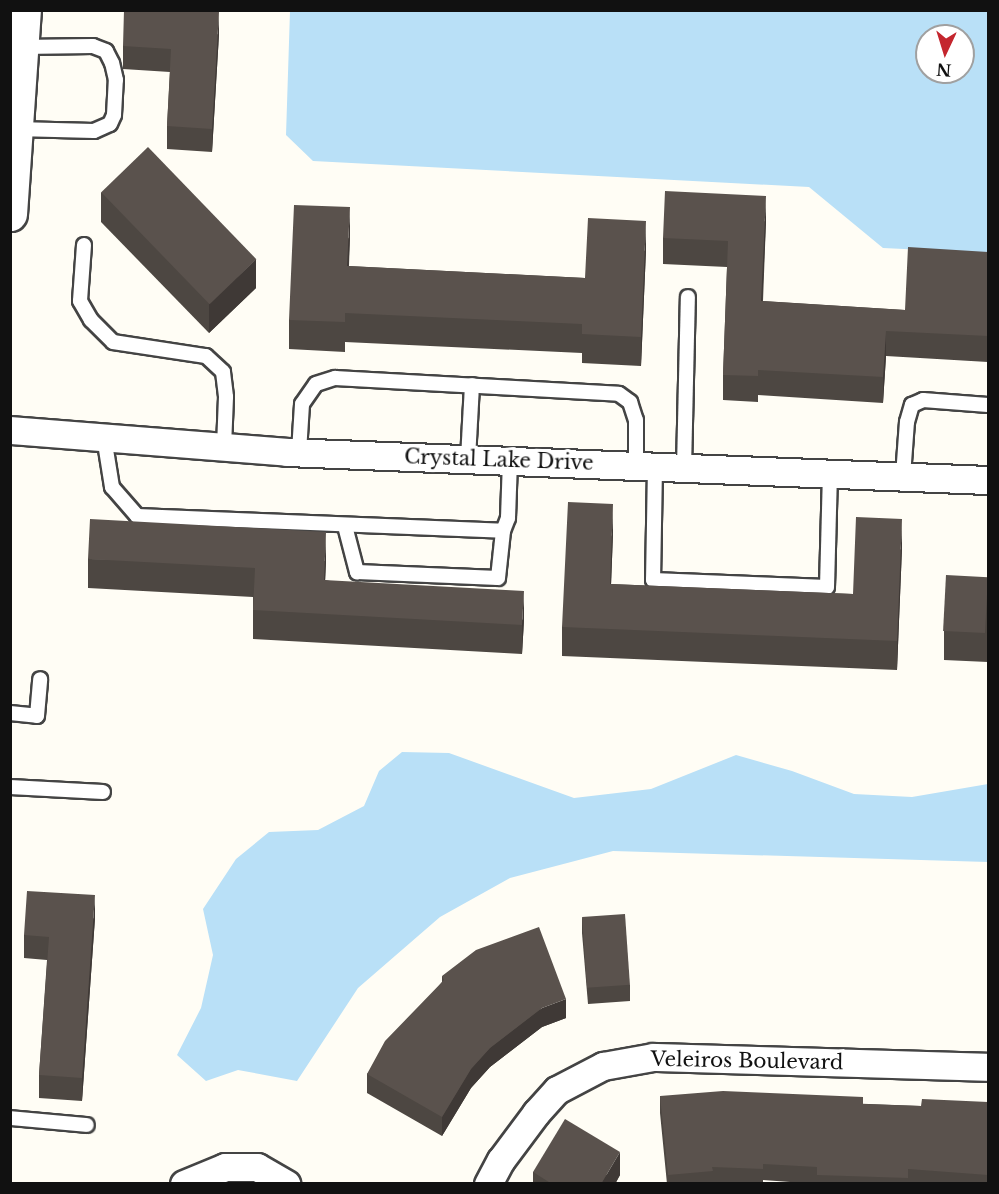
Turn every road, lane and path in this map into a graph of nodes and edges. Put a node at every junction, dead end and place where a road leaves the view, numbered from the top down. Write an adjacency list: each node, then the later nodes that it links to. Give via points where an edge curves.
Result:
1 (24, 10): 2 (street)
2 (21, 47): 3 (street); 3 (lane, via 93,46 106,51 116,80 114,115 110,124 93,131)
3 (16, 129): 4 (street)
4 (10, 214)
5 (84, 245): 11 (lane, via 80,301 91,320 112,342 206,356 223,372)
6 (688, 297): 16 (lane)
7 (472, 385): 12 (lane, via 335,378 316,384 302,404); 13 (lane); 15 (lane, via 618,394 630,402)
8 (988, 405): 18 (lane, via 923,400 912,405)
9 (10, 430): 10 (street, Crystal Lake Drive)
10 (104, 437): 11 (street, Crystal Lake Drive); 20 (lane, via 112,487 136,516)
11 (224, 447): 12 (street, Crystal Lake Drive)
12 (299, 452): 13 (street, Crystal Lake Drive)
13 (468, 459): 14 (street, Crystal Lake Drive)
14 (510, 461): 15 (street, Crystal Lake Drive); 21 (lane, via 508,518)
15 (645, 466): 16 (street, Crystal Lake Drive); 17 (lane, via 653,580 827,587)
16 (684, 468): 17 (street, Crystal Lake Drive)
17 (830, 473): 18 (street, Crystal Lake Drive)
18 (903, 476): 19 (street, Crystal Lake Drive)
19 (988, 480)
20 (345, 526): 21 (lane); 21 (lane, via 357,572 498,578)
21 (503, 531)
22 (40, 679): 23 (lane, via 37,716)
23 (10, 713)
24 (10, 787): 25 (lane)
25 (103, 792)
26 (988, 1067): 31 (street, Veleiros Boulevard, via 653,1057 603,1066 557,1090 522,1132)
27 (10, 1118): 28 (lane)
28 (87, 1125)
29 (184, 1184): 30 (street, via 225,1167 257,1167)
30 (286, 1184)
31 (488, 1184)

